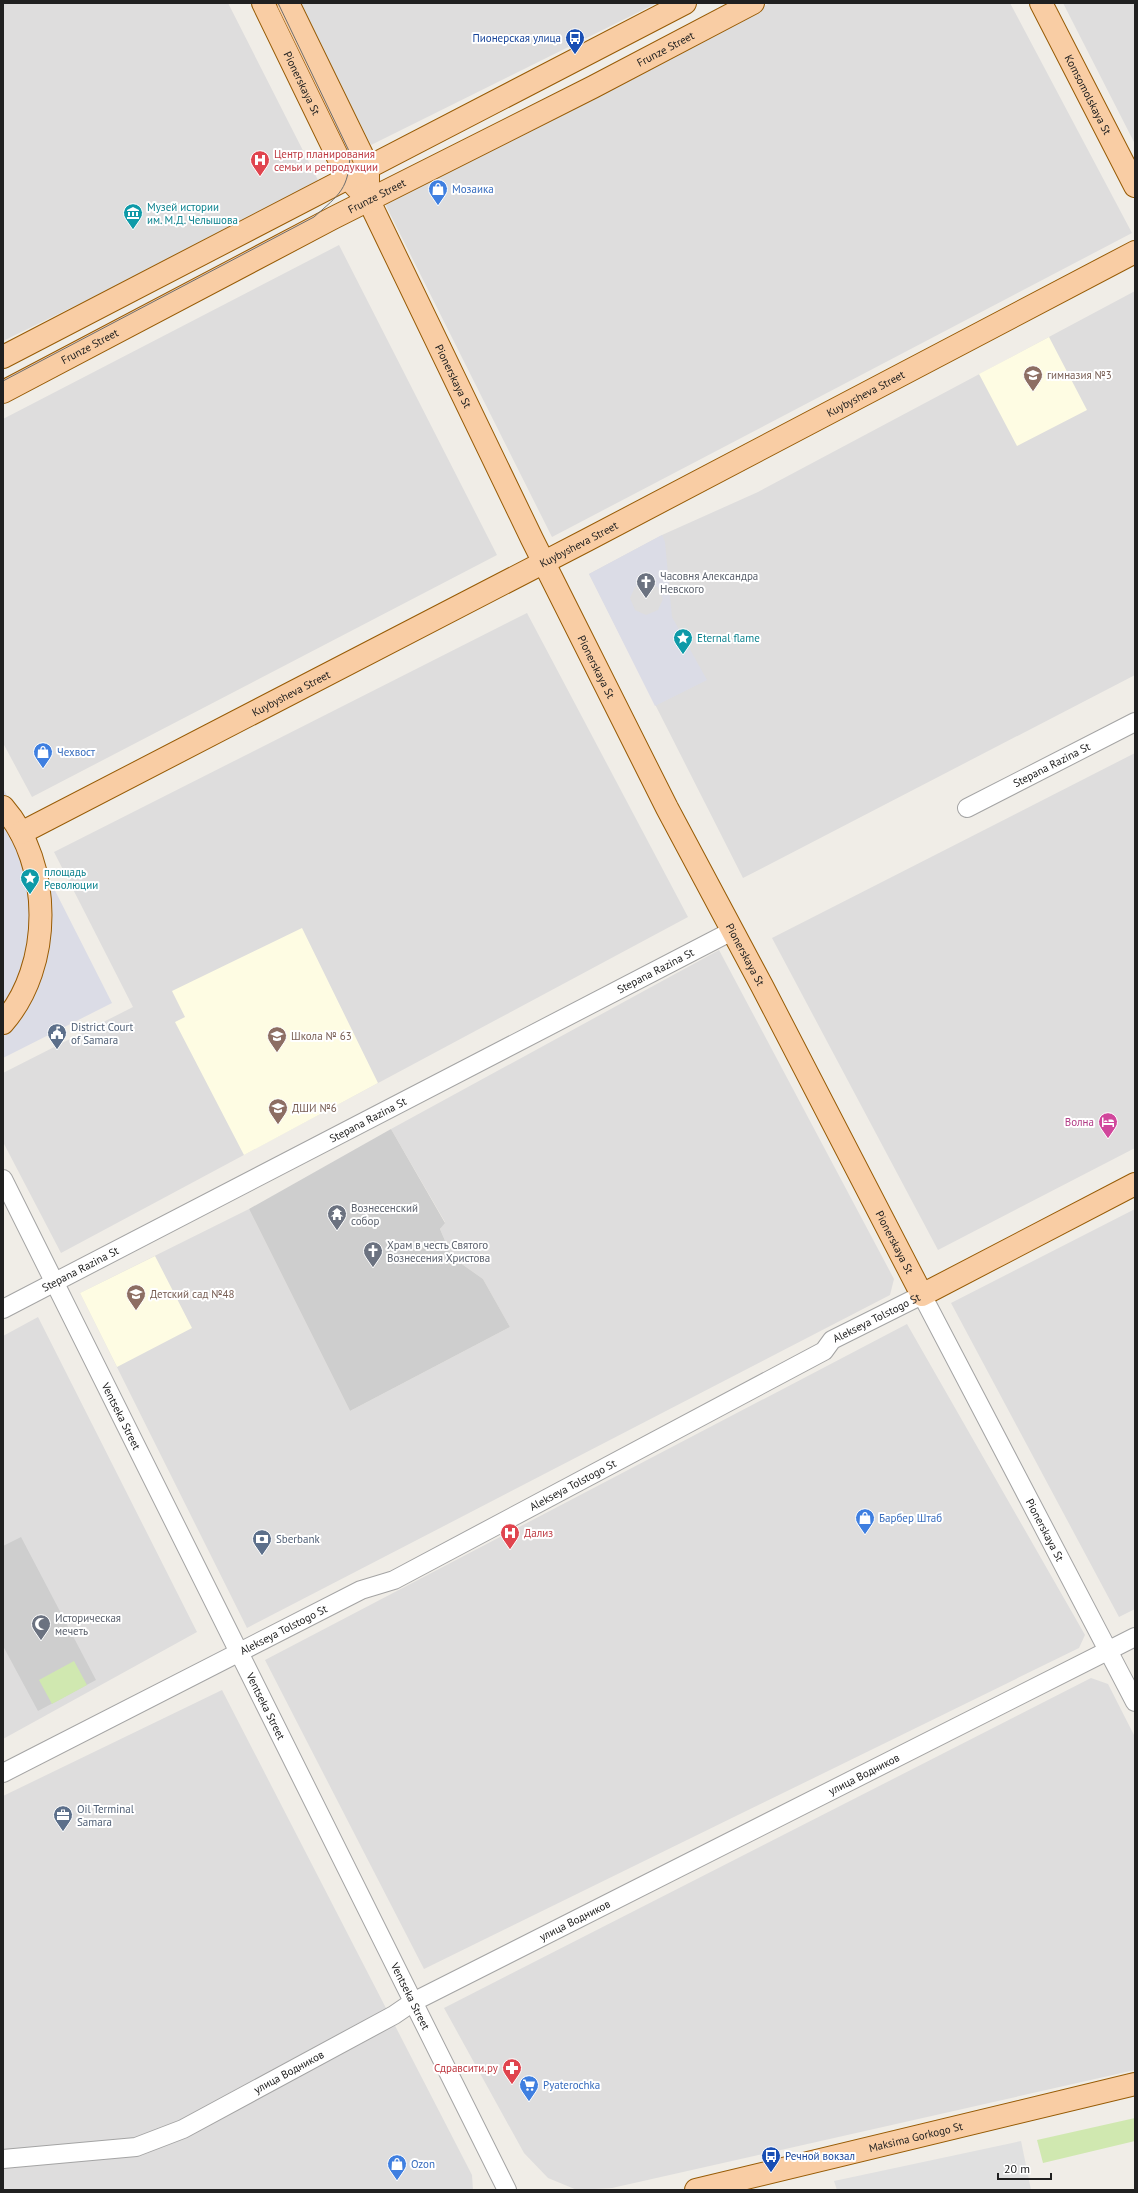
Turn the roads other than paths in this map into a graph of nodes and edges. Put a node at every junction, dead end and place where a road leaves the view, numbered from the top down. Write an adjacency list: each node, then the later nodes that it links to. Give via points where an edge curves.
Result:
1 (263, 3): 7 (main road, Pionerskaya St)
2 (288, 3): 6 (main road, Pionerskaya St)
3 (684, 3): 6 (main road)
4 (753, 3): 9 (main road, Frunze Street)
5 (1041, 3): 8 (main road, Komsomolskaya St)
6 (368, 168): 7 (main road); 9 (main road, Pionerskaya St)
7 (348, 178): 9 (main road, Pionerskaya St); 11 (main road)
8 (1135, 186)
9 (369, 201): 12 (main road, Frunze Street); 13 (main road, Pionerskaya St)
10 (1135, 252): 13 (main road, Kuybysheva Street)
11 (3, 357)
12 (3, 392)
13 (544, 562): 17 (main road, Kuybysheva Street); 18 (main road, Pionerskaya St, via 667,808)
14 (1135, 722): 16 (street, Stepana Razina St)
15 (3, 807): 17 (main road)
16 (968, 808)
17 (21, 832): 19 (main road, via 40,890 42,922 38,948 30,973 12,1011)
18 (732, 931): 22 (street, Stepana Razina St); 23 (main road, Pionerskaya St)
19 (3, 1023)
20 (3, 1179): 22 (street, Ventseka Street)
21 (1135, 1184): 23 (main road, Alekseya Tolstogo St)
22 (55, 1281): 24 (street, Stepana Razina St); 27 (street, Ventseka Street)
23 (922, 1295): 26 (street, Pionerskaya St); 27 (street, Alekseya Tolstogo St, via 832,1340 824,1351 394,1580 361,1590)
24 (3, 1309)
25 (1135, 1637): 26 (street, улица Водников)
26 (1108, 1651): 28 (street, Pionerskaya St); 30 (street, улица Водников)
27 (240, 1653): 29 (street, Alekseya Tolstogo St); 30 (street, Ventseka Street)
28 (1135, 1702)
29 (3, 1773)
30 (414, 2002): 32 (street, улица Водников, via 183,2130 136,2147); 33 (street, Ventseka Street)
31 (1135, 2084): 34 (main road, Maksima Gorkogo St)
32 (3, 2159)
33 (507, 2190)
34 (696, 2190)

